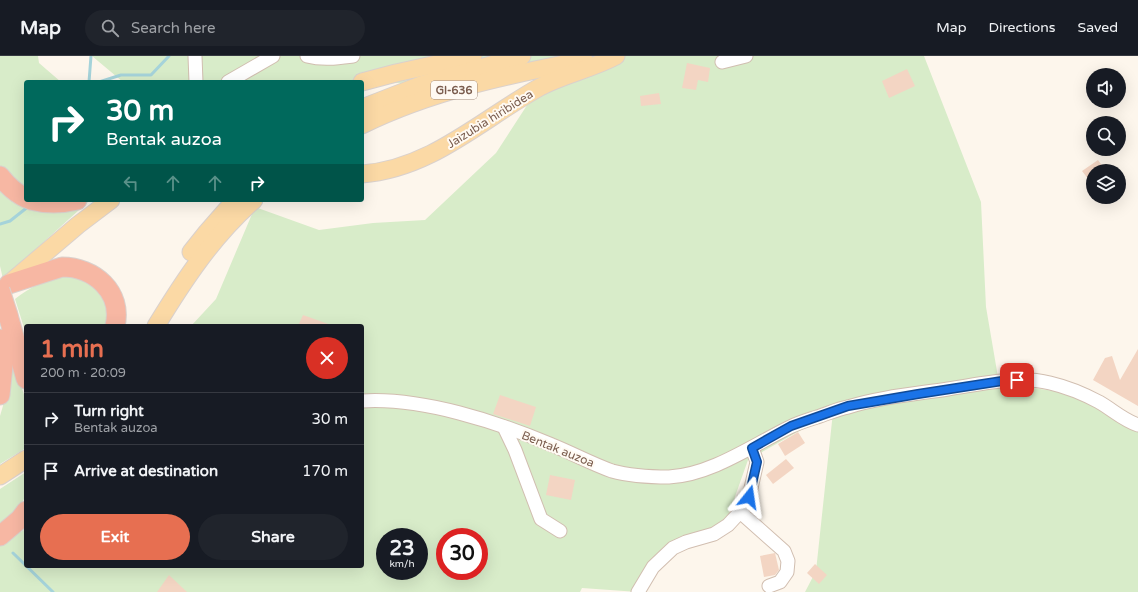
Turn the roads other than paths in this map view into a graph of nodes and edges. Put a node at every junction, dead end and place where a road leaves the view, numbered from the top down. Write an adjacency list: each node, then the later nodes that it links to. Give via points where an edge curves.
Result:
1 (195, 56): 11 (street)
2 (273, 56): 12 (street)
3 (307, 56): 4 (street, via 317,59)
4 (353, 56)
5 (473, 56): 13 (main road)
6 (522, 56): 14 (main road, GI-636, via 421,84)
7 (606, 56): 15 (main road, GI-636, via 449,91)
8 (616, 56): 16 (main road, Jaizubia hiribidea, via 602,64 542,86 436,152 413,163)
9 (746, 56): 10 (street)
10 (722, 62)
11 (196, 80)
12 (231, 80)
13 (364, 81)
14 (364, 107)
15 (364, 124)
16 (364, 174)
17 (0, 176): 18 (highway, via 6,184)
18 (24, 197)
19 (42, 202): 20 (highway)
20 (69, 202)
21 (108, 202): 25 (main road)
22 (120, 202): 25 (main road)
23 (233, 202): 29 (main road, via 191,252)
24 (252, 202): 30 (main road, via 199,259)
25 (44, 254): 26 (main road)
26 (3, 289): 27 (highway, bridge); 28 (highway, via 62,267 88,272 102,282 112,297)
27 (8, 314): 32 (highway); 33 (highway)
28 (115, 324)
29 (149, 324)
30 (157, 324)
31 (0, 339): 34 (highway, via 3,366)
32 (24, 342)
33 (24, 372)
34 (0, 395)
35 (364, 401): 37 (street, Bentak auzoa, via 376,400 461,413)
36 (1138, 425): 38 (street, Bentak auzoa, via 1125,420 1100,403 1052,383 1031,379 1002,381 848,406 791,426)
37 (504, 427): 38 (street, Bentak auzoa, via 552,444 614,471 643,476 671,477 697,471); 43 (street, via 541,519)
38 (752, 448): 41 (street, via 757,462 749,497)
39 (24, 460): 40 (main road)
40 (0, 476)
41 (740, 512): 45 (street, via 784,550 788,561 787,572 780,582); 46 (street, via 728,526 714,534 673,548 654,567)
42 (24, 515): 44 (highway)
43 (560, 531)
44 (0, 536)
45 (769, 586)
46 (638, 592)

